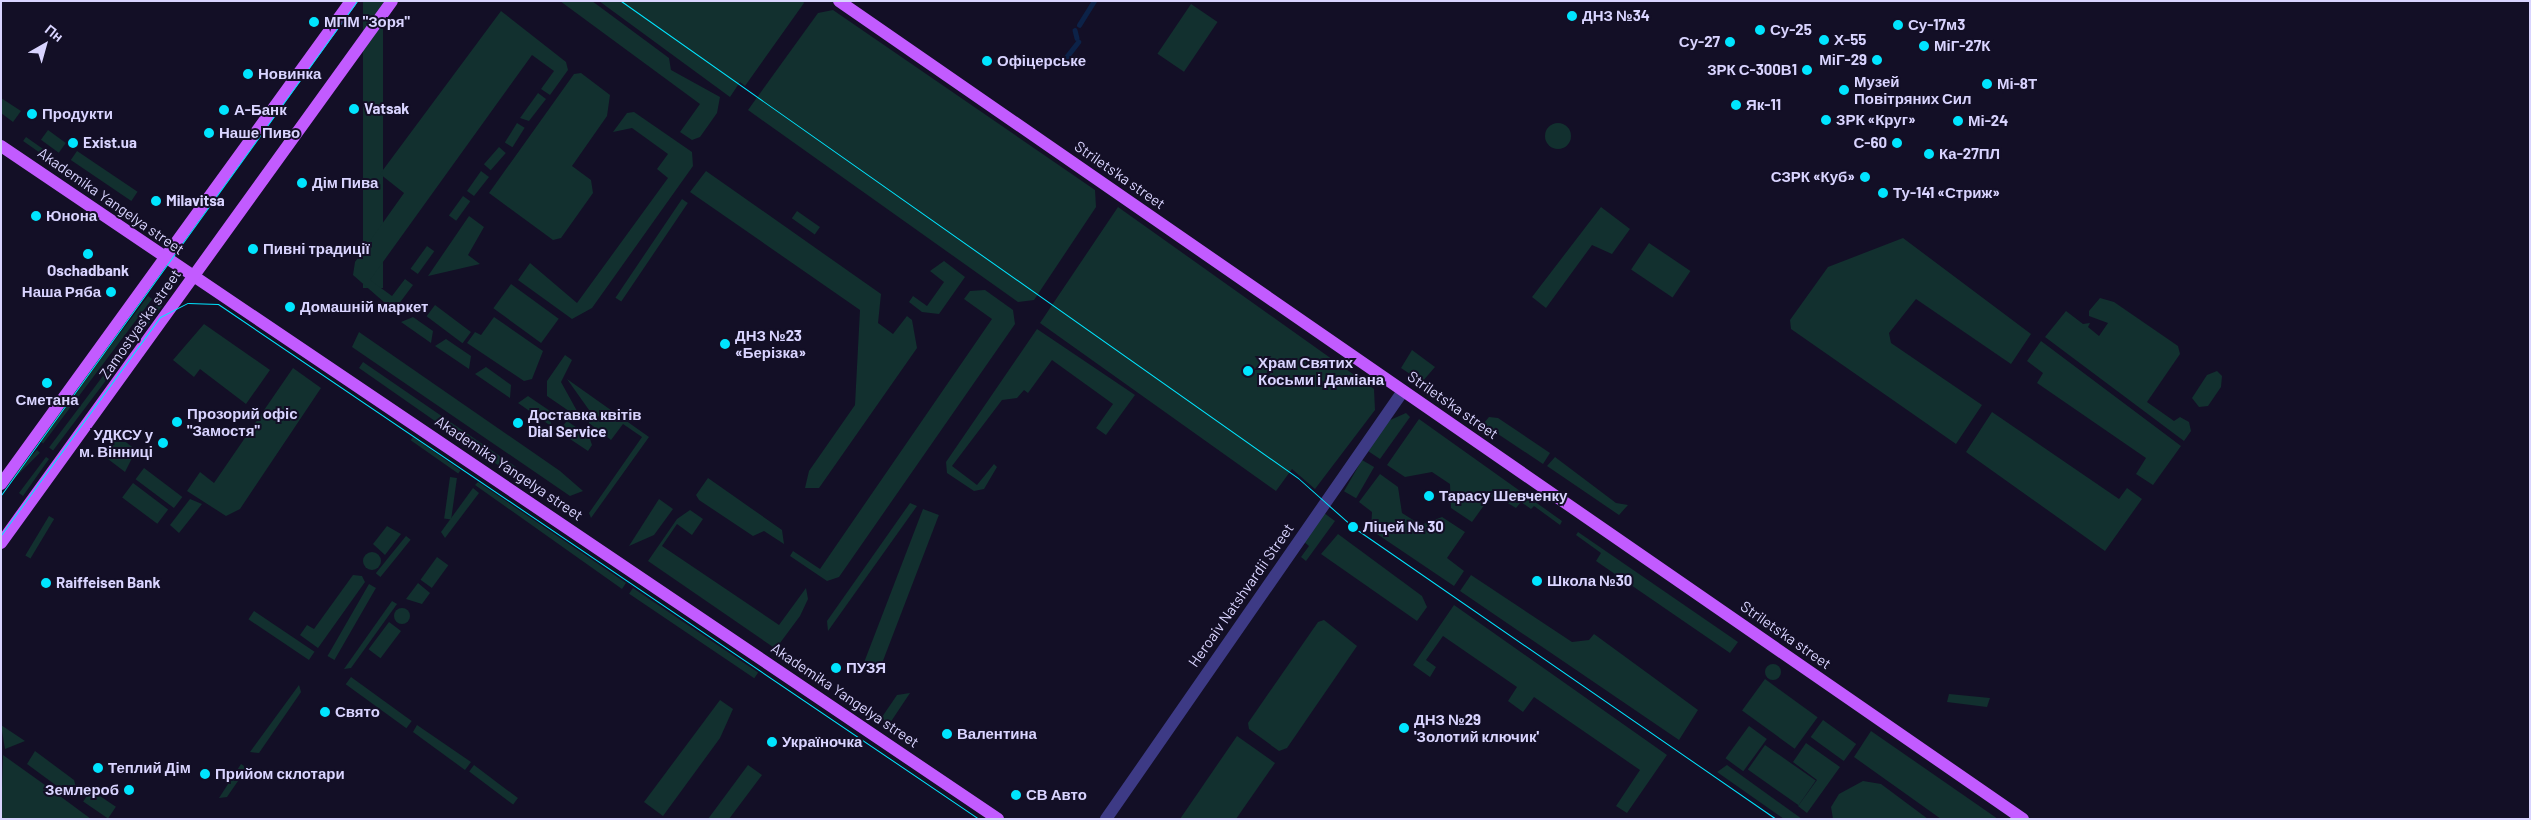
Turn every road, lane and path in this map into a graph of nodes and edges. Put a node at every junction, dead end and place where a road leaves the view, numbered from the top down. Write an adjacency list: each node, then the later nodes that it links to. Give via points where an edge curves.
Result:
1 (351, 1): 5 (main road, Zamostyas'ka street)
2 (392, 1): 6 (main road, Zamostyas'ka street)
3 (840, 1): 7 (main road, Strilets'ka street)
4 (1, 146): 5 (main road, Akademika Yangelya street)
5 (164, 259): 6 (main road, Akademika Yangelya street); 8 (main road, Zamostyas'ka street)
6 (194, 275): 9 (main road, Zamostyas'ka street); 10 (main road, Akademika Yangelya street)
7 (1403, 390): 11 (street, Heroaiv Natshvardii Street); 12 (main road, Strilets'ka street)
8 (1, 484)
9 (1, 543)
10 (998, 819)
11 (1106, 819)
12 (2023, 819)

